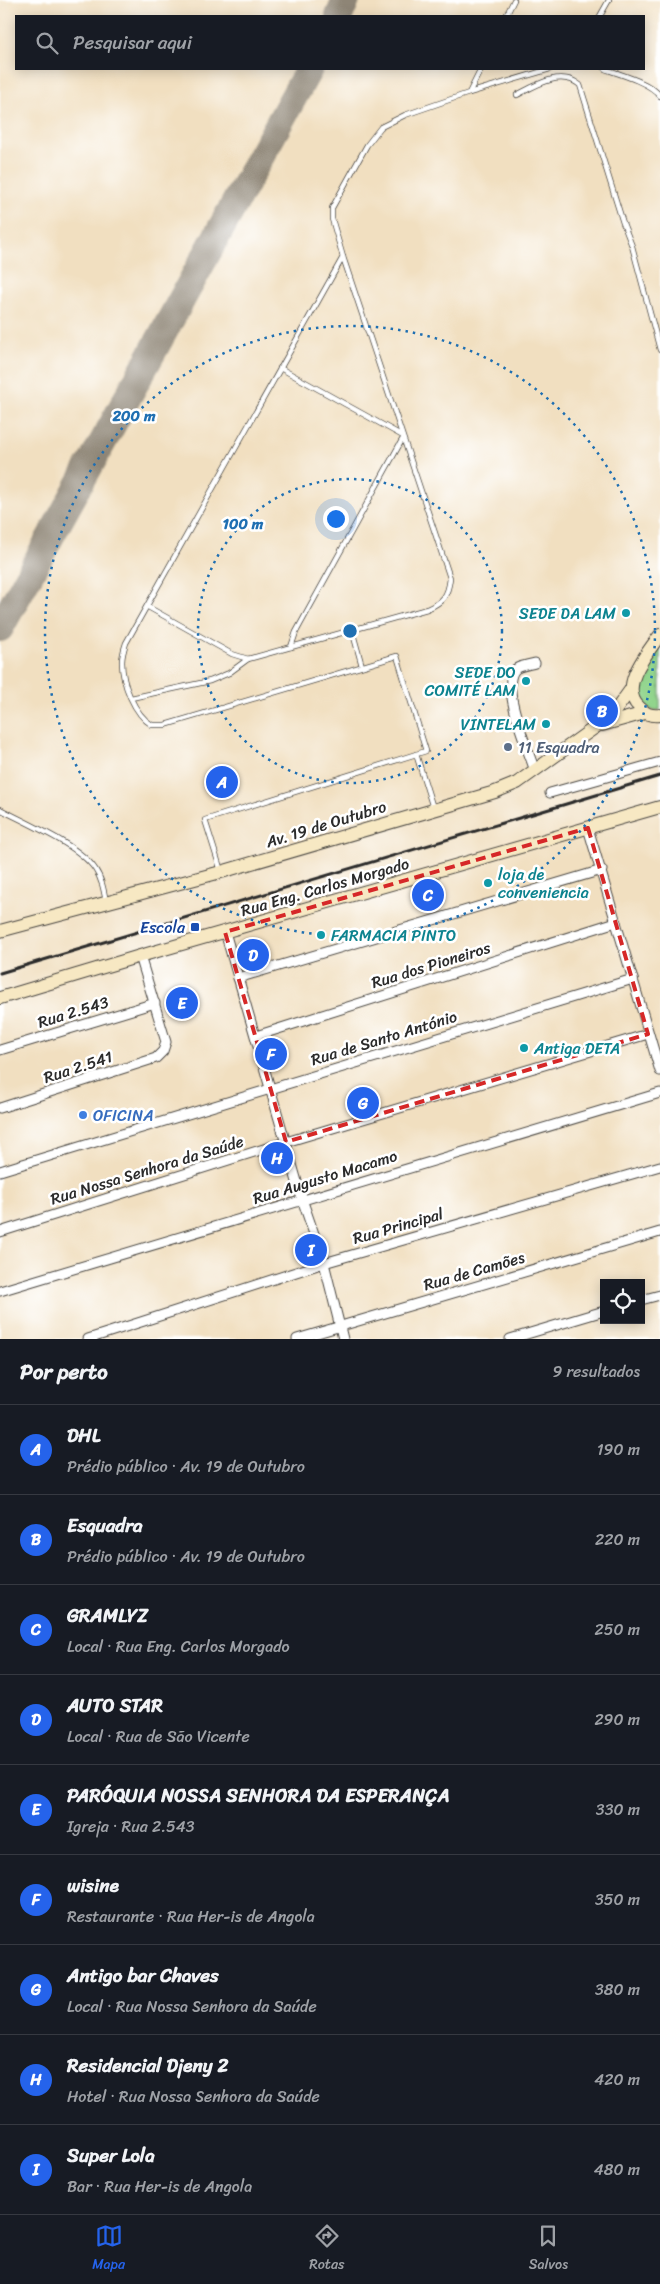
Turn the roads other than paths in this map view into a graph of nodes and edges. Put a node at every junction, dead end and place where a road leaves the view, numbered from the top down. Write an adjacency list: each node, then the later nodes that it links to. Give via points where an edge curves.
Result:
1 (514, 0): 3 (lane)
2 (609, 0): 4 (lane)
3 (506, 15)
4 (601, 15)
5 (480, 70): 10 (lane)
6 (547, 70): 10 (lane)
7 (608, 70): 9 (lane)
8 (660, 85): 9 (lane)
9 (657, 91): 12 (lane)
10 (469, 93): 13 (lane, via 405,115 376,133 332,208)
11 (517, 95): 14 (lane, via 554,78 573,80 580,85 632,246)
12 (660, 96)
13 (343, 257): 15 (lane); 16 (lane)
14 (660, 350)
15 (280, 368): 16 (lane); 17 (lane)
16 (402, 437): 18 (lane, via 450,578 448,592 440,603 426,609); 20 (lane, via 296,632)
17 (148, 607): 21 (lane, via 232,654); 25 (lane, via 126,643 122,656)
18 (352, 630): 20 (lane); 23 (lane)
19 (660, 635): 24 (street, Av. 19 de Outubro, via 632,680)
20 (291, 647): 21 (lane)
21 (248, 659): 25 (lane, via 229,673 210,681)
22 (535, 663): 30 (street, via 515,668 510,688)
23 (362, 666): 25 (lane, via 165,725 152,726 139,714); 28 (lane, via 397,656 426,751)
24 (631, 689): 26 (street, via 635,703); 27 (street, Av. 19 de Outubro, via 615,711)
25 (131, 698)
26 (654, 717): 27 (street)
27 (597, 726): 30 (street, Av. 19 de Outubro)
28 (416, 754): 34 (lane); 37 (lane, via 205,820)
29 (660, 762): 31 (street)
30 (535, 771): 34 (street, Av. 19 de Outubro, via 495,792)
31 (550, 793)
32 (660, 807): 35 (street, Rua Eng. Carlos Morgado)
33 (0, 809): 38 (lane, via 85,858 100,878)
34 (433, 809): 37 (street, Av. 19 de Outubro)
35 (588, 828): 36 (street); 41 (street, Rua Eng. Carlos Morgado)
36 (602, 870): 39 (street); 43 (street)
37 (221, 872): 38 (street, Av. 19 de Outubro)
38 (107, 903): 40 (street, Av. 19 de Outubro)
39 (616, 922): 44 (street); 48 (street, Rua dos Pioneiros)
40 (0, 931)
41 (225, 932): 42 (street, Rua Eng. Carlos Morgado); 43 (street)
42 (140, 956): 45 (street, Rua Eng. Carlos Morgado); 46 (street)
43 (238, 978): 48 (street)
44 (633, 979): 47 (street); 51 (street, Rua de Santo António)
45 (0, 998)
46 (155, 1003): 49 (street, Rua 2.543); 53 (street, Rua 2.541, via 166,1042 156,1058)
47 (648, 1034): 50 (street); 54 (street, Rua Nossa Senhora da Saúde)
48 (256, 1036): 51 (street)
49 (0, 1050)
50 (660, 1072)
51 (271, 1088): 54 (street); 56 (street, Rua de Santo António)
52 (660, 1092): 57 (street, Rua Augusto Macamo)
53 (0, 1108)
54 (286, 1142): 57 (street); 58 (street, Rua Nossa Senhora da Saúde)
55 (660, 1166): 60 (street, Rua Principal)
56 (0, 1171)
57 (302, 1199): 60 (street); 61 (street, Rua Augusto Macamo)
58 (0, 1232)
59 (660, 1232): 65 (street, Rua de Camões)
60 (324, 1263): 65 (street); 66 (street, Rua Principal)
61 (0, 1291)
62 (660, 1295): 63 (street)
63 (645, 1299)
64 (600, 1312): 69 (street)
65 (340, 1326): 67 (street, Rua de Camões); 68 (street)
66 (88, 1339)
67 (296, 1339)
68 (343, 1339)
69 (510, 1339)

